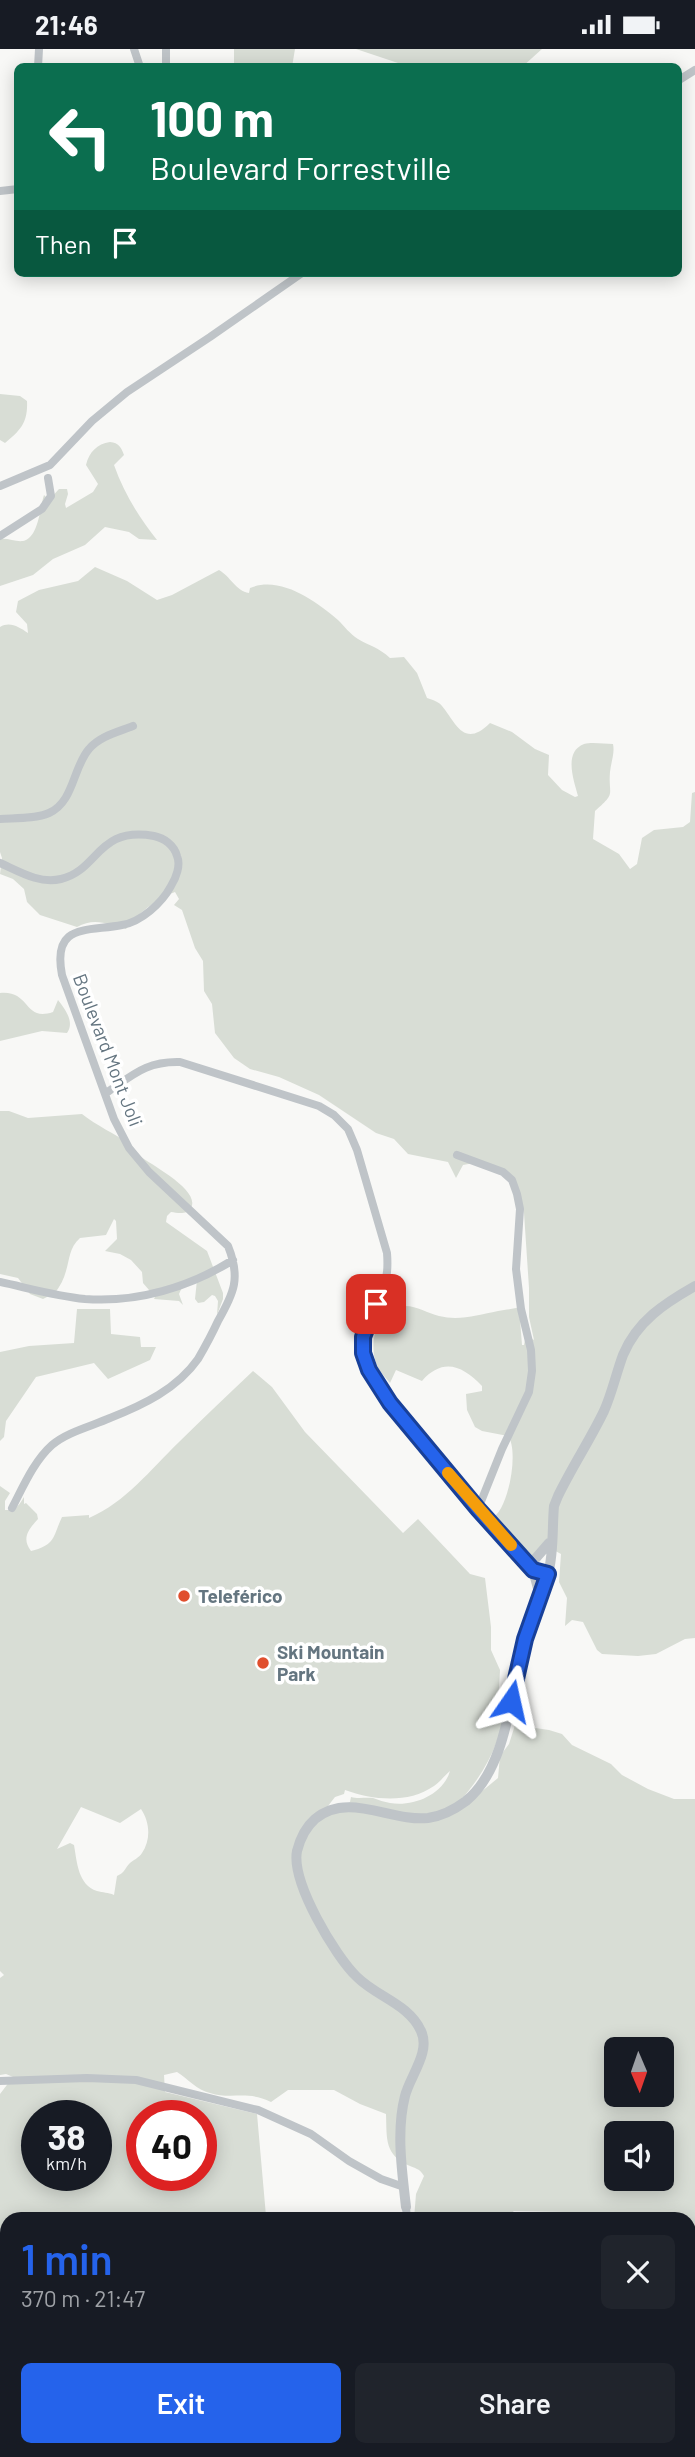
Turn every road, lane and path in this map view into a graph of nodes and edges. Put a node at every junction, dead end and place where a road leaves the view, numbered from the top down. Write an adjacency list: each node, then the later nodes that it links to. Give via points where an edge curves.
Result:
1 (296, 277): 3 (street, via 127,392 50,465)
2 (48, 478): 4 (street, via 51,496 42,509)
3 (0, 486)
4 (0, 536)
5 (133, 726): 6 (street, via 90,747 60,806 48,814)
6 (0, 819)
7 (0, 863): 8 (street, Boulevard Mont Joli, via 50,881 75,873 119,837 142,834 160,837 178,857 170,888 138,919 78,930 61,946 62,975)
8 (106, 1093): 10 (street, Boulevard Mont Joli, via 129,1148 149,1173 228,1246); 14 (street, via 143,1068 180,1062 319,1105 348,1129 387,1252 384,1288 363,1337 363,1353 390,1403)
9 (457, 1155): 14 (street, via 503,1172 512,1180 520,1209 516,1269 531,1350 529,1392)
10 (233, 1260): 11 (street, via 184,1286 112,1300 83,1299); 13 (street, via 233,1293 198,1359 182,1378 141,1405 54,1444 41,1457)
11 (0, 1282)
12 (695, 1286): 15 (street, via 653,1313 628,1343 603,1412 558,1496)
13 (12, 1508)
14 (478, 1509): 16 (street)
15 (551, 1540): 16 (street); 17 (street)
16 (531, 1568): 17 (street); 18 (street)
17 (548, 1574): 18 (street)
18 (539, 1596): 20 (street, via 502,1739 488,1774 468,1799 443,1815 425,1818 361,1808 331,1810 310,1824 297,1852 301,1884 340,1957 373,1991 401,2007 422,2032 423,2052 402,2107)
19 (0, 2081): 20 (street, via 136,2080 246,2107 303,2130 349,2161)
20 (404, 2187): 21 (street)
21 (406, 2207): 22 (street)
22 (406, 2212)

